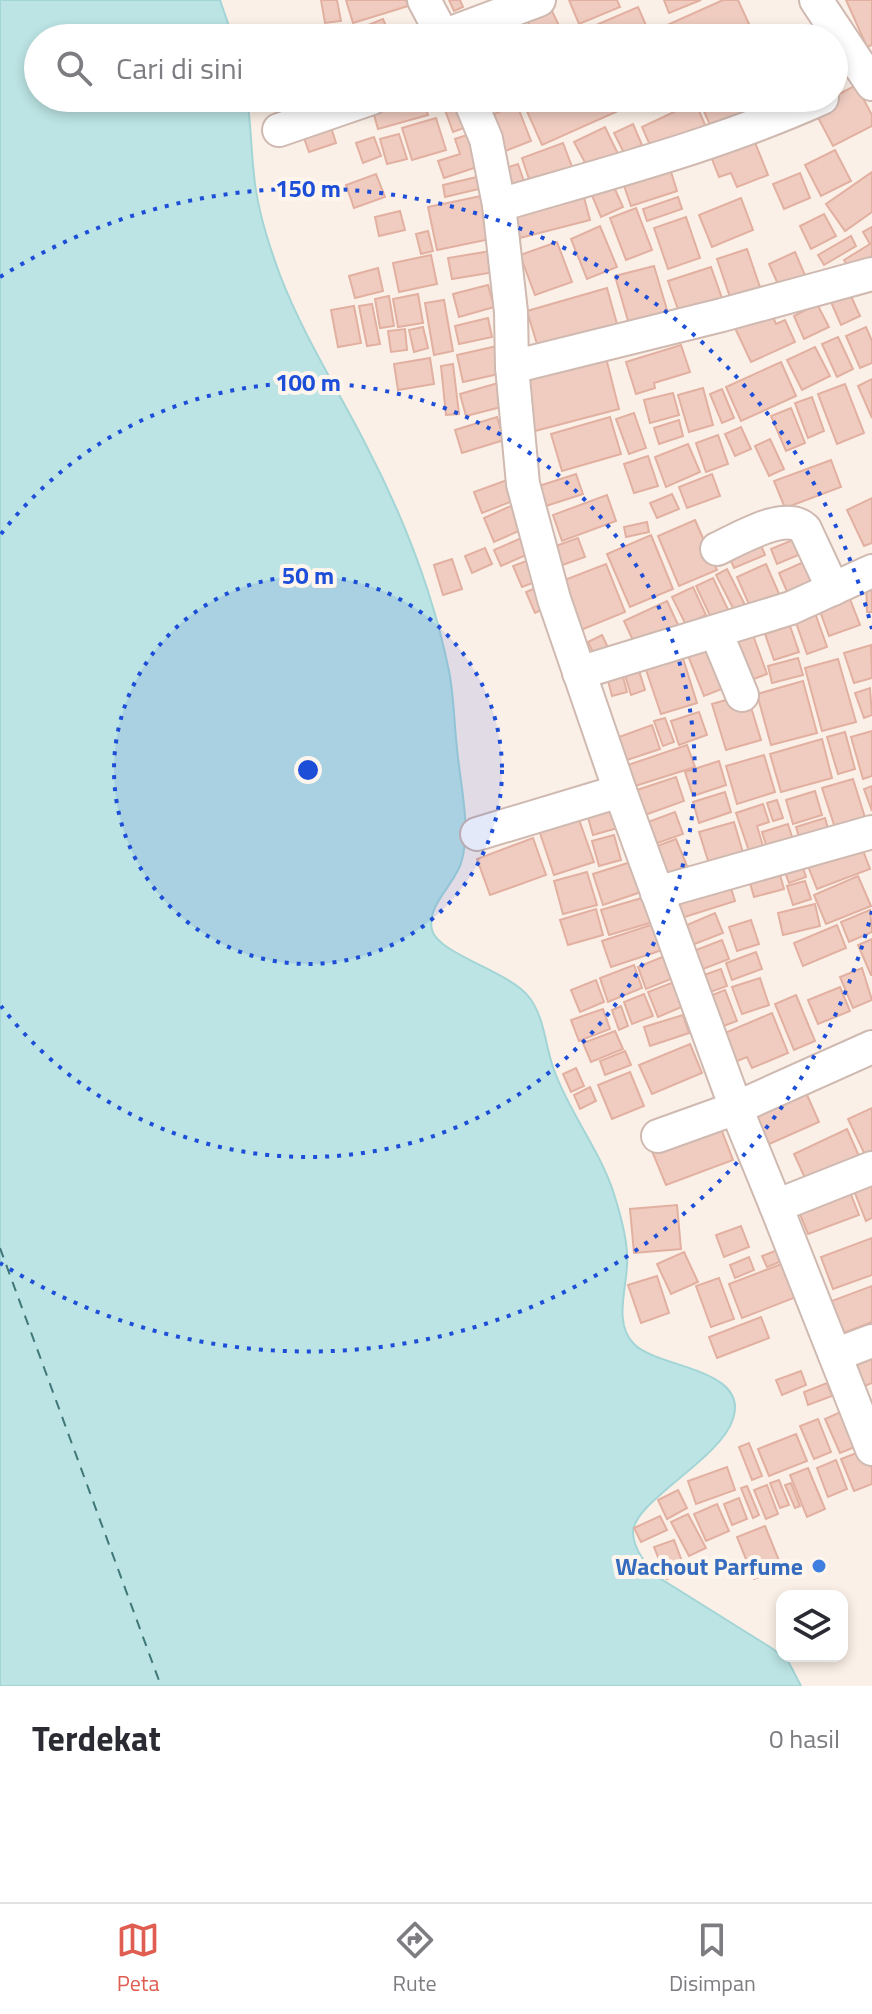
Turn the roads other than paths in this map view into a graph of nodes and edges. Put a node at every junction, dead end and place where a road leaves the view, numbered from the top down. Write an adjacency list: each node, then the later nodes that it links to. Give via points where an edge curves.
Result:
1 (424, 0): 4 (street)
2 (539, 0): 5 (street)
3 (816, 0): 6 (street)
4 (437, 24)
5 (477, 24)
6 (832, 24)
7 (848, 48): 8 (street)
8 (870, 81): 9 (street)
9 (848, 88)
10 (331, 112): 13 (street)
11 (475, 112): 14 (street, via 486,139)
12 (787, 112): 14 (street, via 708,144)
13 (279, 130)
14 (499, 205): 16 (street)
15 (872, 274): 16 (street)
16 (512, 367): 21 (street, via 523,484)
17 (717, 549): 19 (street, via 784,521 800,524)
18 (872, 571): 19 (street)
19 (833, 589): 20 (street)
20 (716, 632): 21 (street); 22 (street)
21 (579, 673): 23 (street)
22 (742, 695)
23 (620, 791): 25 (street); 26 (street)
24 (872, 832): 26 (street)
25 (477, 834)
26 (657, 893): 28 (street)
27 (872, 1047): 28 (street)
28 (731, 1093): 29 (street); 31 (street)
29 (658, 1136)
30 (872, 1168): 31 (street)
31 (776, 1206): 33 (street)
32 (872, 1341): 33 (street)
33 (835, 1355): 34 (street)
34 (872, 1449)

